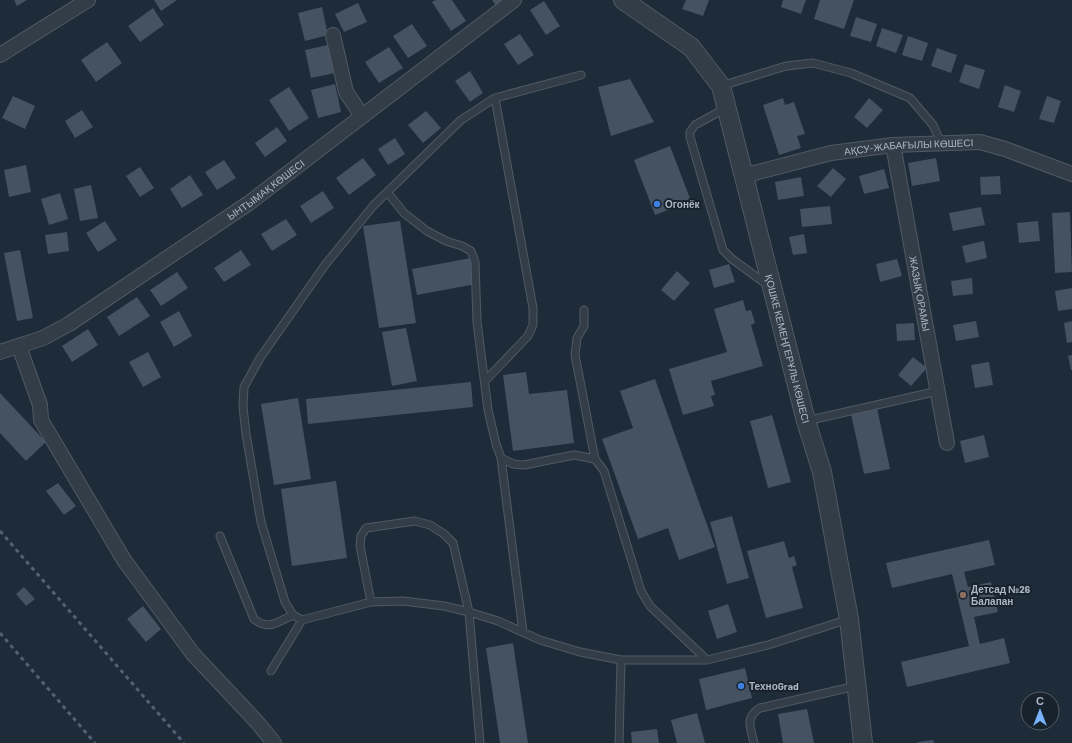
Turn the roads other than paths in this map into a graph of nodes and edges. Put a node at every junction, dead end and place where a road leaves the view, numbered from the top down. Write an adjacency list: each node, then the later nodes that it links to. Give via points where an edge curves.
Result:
1 (88, 0): 5 (street)
2 (514, 0): 10 (street, ЫНТЫМАҚ КӨШЕСІ)
3 (623, 0): 7 (street, ҚОШКЕ КЕМЕҢГЕРҰЛЫ КӨШЕСІ, via 691,47)
4 (333, 35): 10 (street, via 346,92)
5 (0, 55)
6 (581, 75): 8 (lane)
7 (721, 86): 9 (street, ҚОШКЕ КЕМЕҢГЕРҰЛЫ КӨШЕСІ); 11 (lane, via 786,66 813,63 851,73 910,98 932,125)
8 (495, 98): 15 (lane, via 462,120); 20 (lane, via 533,308 533,324 528,336)
9 (726, 108): 14 (street, ҚОШКЕ КЕМЕҢГЕРҰЛЫ КӨШЕСІ); 16 (lane, via 695,124 690,137 723,250)
10 (362, 116): 18 (street, ЫНТЫМАҚ КӨШЕСІ, via 249,203 69,324 43,338)
11 (941, 143): 12 (street, АҚСУ-ЖАБАҒЫЛЫ КӨШЕСІ); 13 (street, АҚСУ-ЖАБАҒЫЛЫ КӨШЕСІ, via 980,142)
12 (893, 145): 14 (street, АҚСУ-ЖАБАҒЫЛЫ КӨШЕСІ, via 831,153); 21 (street, ЖАЗЫҚ ОРАМЫ)
13 (1072, 174)
14 (743, 176): 16 (street, ҚОШКЕ КЕМЕҢГЕРҰЛЫ КӨШЕСІ)
15 (388, 193): 20 (lane, via 404,213 427,231 471,251 475,262 477,322); 29 (lane, via 373,206 324,265 260,358 244,387 246,434 261,522 285,602)
16 (772, 288): 22 (street, ҚОШКЕ КЕМЕҢГЕРҰЛЫ КӨШЕСІ)
17 (584, 310): 25 (lane, via 584,326 577,338 575,355)
18 (18, 346): 19 (street, ЫНТЫМАҚ КӨШЕСІ); 37 (street, via 40,405 41,420 124,560 193,654)
19 (0, 352)
20 (485, 381): 24 (lane, via 488,410)
21 (938, 391): 22 (lane); 23 (street, ЖАЗЫҚ ОРАМЫ)
22 (806, 421): 30 (street, ҚОШКЕ КЕМЕҢГЕРҰЛЫ КӨШЕСІ, via 822,472)
23 (947, 443)
24 (501, 458): 25 (lane, via 513,464 524,465 574,455); 32 (lane)
25 (595, 459): 34 (lane, via 604,471 641,591 650,606)
26 (220, 536): 29 (lane, via 254,619 261,625 271,626)
27 (371, 602): 28 (lane, via 410,602); 28 (lane, via 360,546 361,536 366,528 414,521 430,525 453,543); 31 (lane)
28 (469, 612): 32 (lane); 38 (lane)
29 (293, 615): 31 (lane)
30 (849, 619): 34 (lane, via 768,645); 36 (street, ҚОШКЕ КЕМЕҢГЕРҰЛЫ КӨШЕСІ)
31 (302, 620): 35 (lane)
32 (523, 632): 33 (lane, via 580,652)
33 (621, 660): 34 (lane); 39 (lane)
34 (707, 660)
35 (271, 671)
36 (856, 686): 40 (lane, via 760,708 750,716); 41 (street, ҚОШКЕ КЕМЕҢГЕРҰЛЫ КӨШЕСІ)
37 (274, 743)
38 (480, 743)
39 (619, 743)
40 (754, 743)
41 (863, 743)

